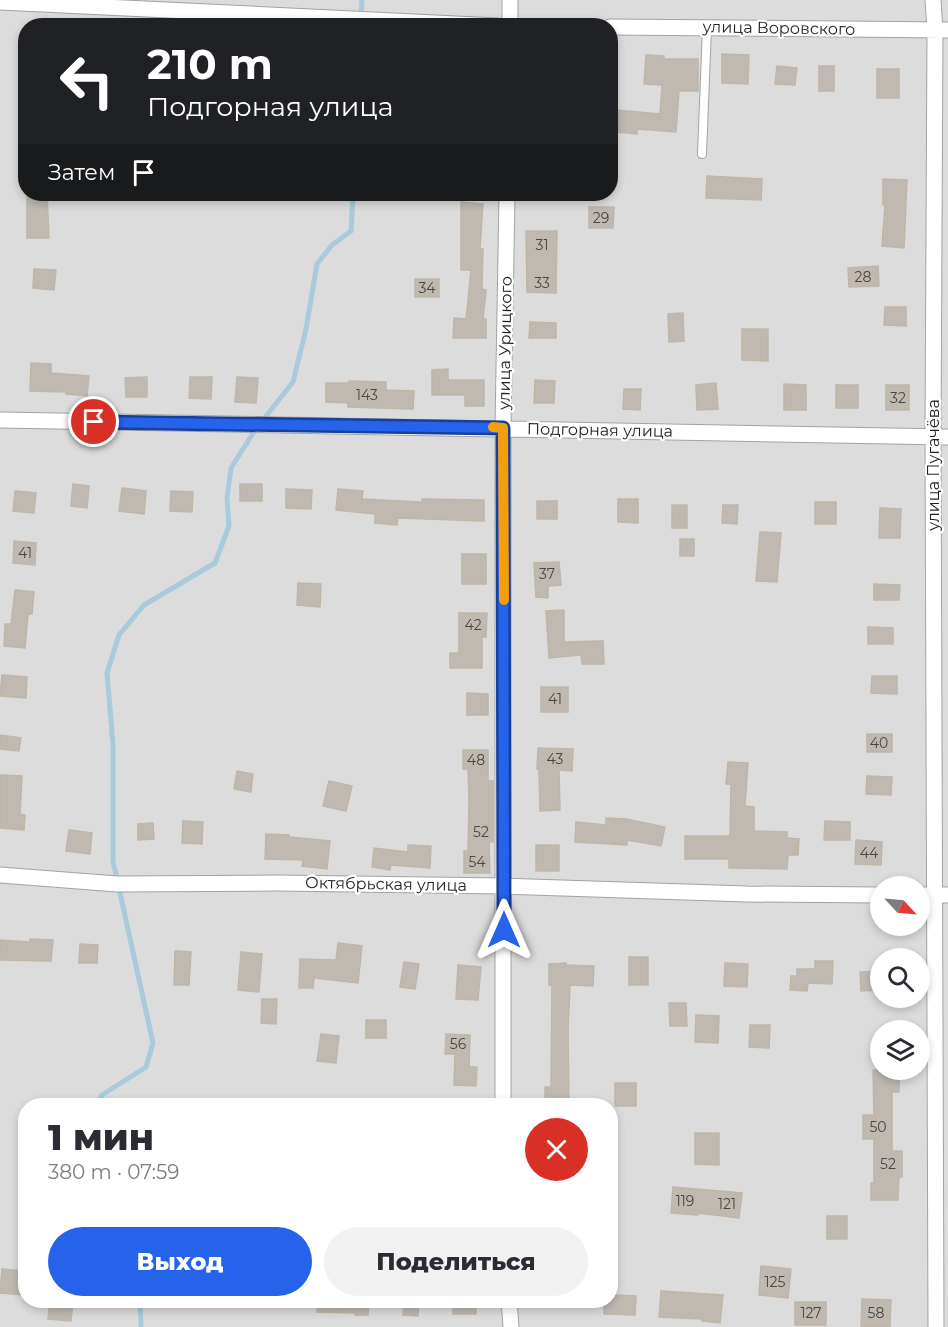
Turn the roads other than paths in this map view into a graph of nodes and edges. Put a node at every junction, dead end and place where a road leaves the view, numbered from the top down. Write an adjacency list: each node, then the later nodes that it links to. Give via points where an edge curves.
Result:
1 (510, 0): 5 (street)
2 (933, 0): 8 (street, улица Пугачёва)
3 (0, 2): 4 (street)
4 (331, 18)
5 (510, 18)
6 (618, 27): 7 (street, улица Воровского)
7 (707, 28): 8 (street, улица Воровского); 9 (lane)
8 (941, 30): 13 (street, улица Пугачёва)
9 (702, 154)
10 (507, 201): 12 (street, улица Урицкого)
11 (0, 420): 12 (street, Подгорная улица)
12 (503, 428): 13 (street, Подгорная улица); 15 (street, улица Урицкого)
13 (940, 437): 17 (street, улица Пугачёва)
14 (0, 875): 15 (street, Октябрьская улица, via 117,884)
15 (504, 886): 16 (street, Октябрьская улица); 18 (street, улица Урицкого)
16 (870, 895)
17 (942, 895): 21 (street, улица Пугачёва)
18 (503, 1098)
19 (510, 1308): 20 (street)
20 (511, 1327)
21 (936, 1327)

